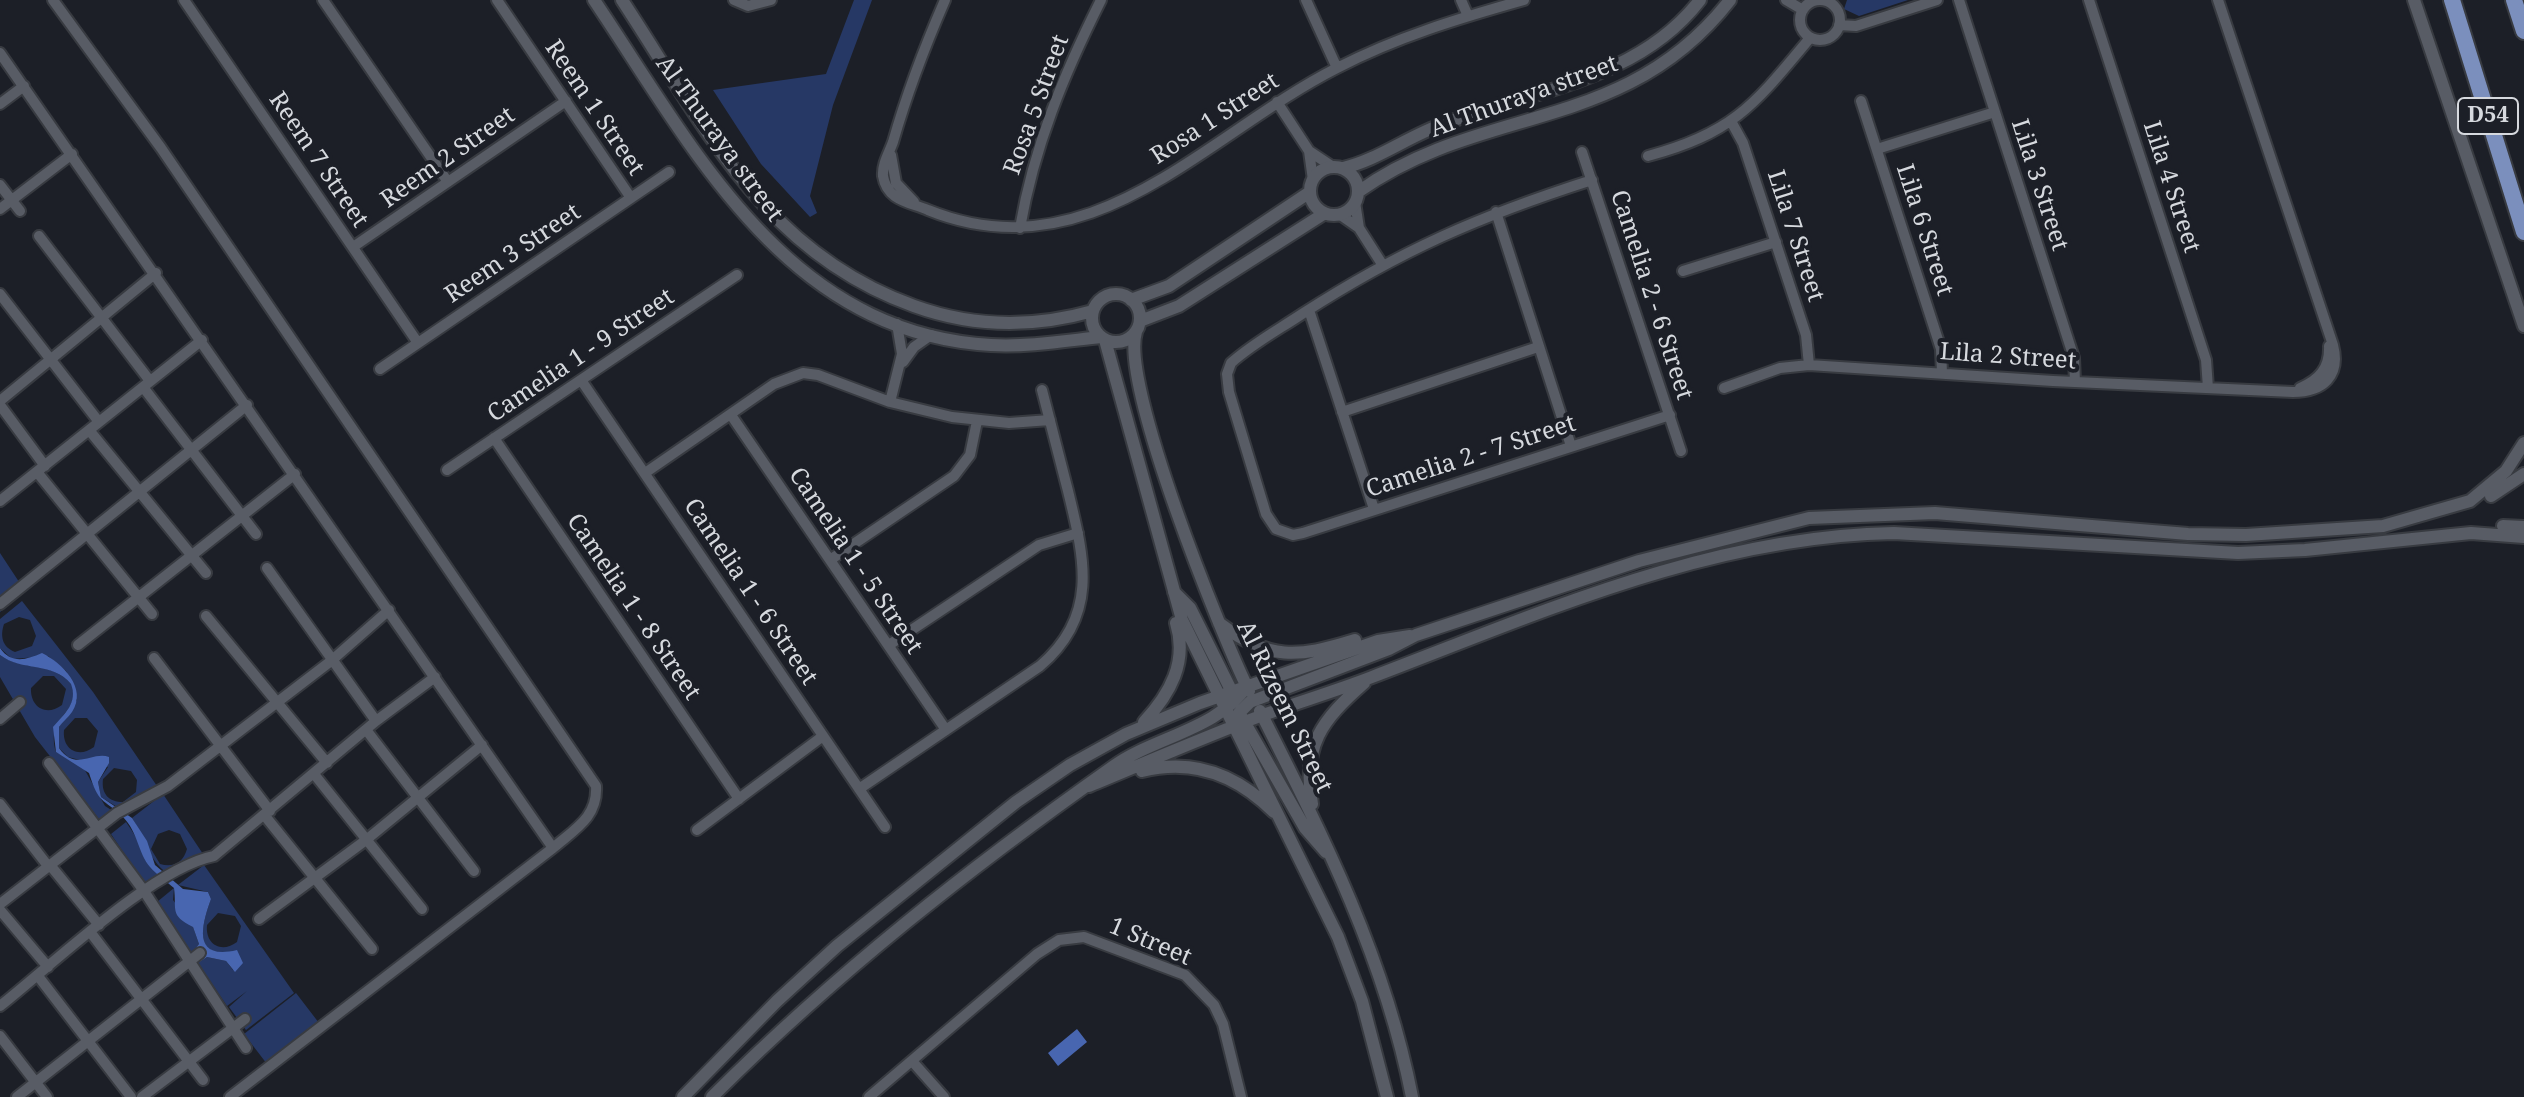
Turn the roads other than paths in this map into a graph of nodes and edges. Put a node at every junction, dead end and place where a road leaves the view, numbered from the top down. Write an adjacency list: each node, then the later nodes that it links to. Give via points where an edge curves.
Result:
1 (53, 0): 175 (street, via 161,148 596,786 592,815)
2 (184, 0): 63 (street, Reem 7 Street)
3 (323, 0): 47 (street)
4 (497, 0): 33 (street, Reem 1 Street)
5 (594, 0): 73 (street, Al Thuraya street, via 700,158 765,240 812,280)
6 (622, 0): 71 (street, Al Thuraya street, via 764,207 838,271 889,297 967,320 1036,322)
7 (734, 0): 8 (street, via 748,6)
8 (771, 0)
9 (945, 0): 58 (street, Rosa 1 Street, via 916,70 892,145 891,168 896,183 922,208 965,222)
10 (1101, 0): 58 (street, Rosa 5 Street, via 1049,114 1029,173)
11 (1306, 0): 31 (street)
12 (1461, 0): 26 (street)
13 (1524, 0): 26 (street, Rosa 1 Street)
14 (1700, 0): 44 (street, Al Thuraya street, via 1666,34 1608,70 1439,125)
15 (1730, 0): 50 (street, Al Thuraya street, via 1672,60 1616,91 1447,147 1380,177)
16 (1786, 0): 25 (street)
17 (1937, 0): 27 (street, via 1861,25)
18 (1959, 0): 37 (street, Lila 3 Street)
19 (2089, 0): 90 (street, Lila 4 Street, via 2206,360)
20 (2218, 0): 90 (street, Lila 2 Street, via 2336,361 2331,377 2312,391)
21 (2414, 0): 75 (street)
22 (2452, 0): 60 (main road, D54)
23 (2514, 0): 28 (main road)
24 (1830, 2): 25 (street, via 1812,2); 27 (street)
25 (1803, 10): 29 (street, via 1800,23)
26 (1468, 16): 31 (street, Rosa 1 Street, via 1401,38)
27 (1839, 25): 29 (street, via 1824,40)
28 (2524, 31)
29 (1810, 38): 38 (street)
30 (0, 53): 32 (street)
31 (1337, 68): 35 (street, Rosa 1 Street)
32 (24, 86): 36 (street); 42 (street)
33 (566, 101): 47 (street, Reem 2 Street); 51 (street, Reem 1 Street)
34 (1861, 101): 39 (street, Lila 6 Street)
35 (1277, 102): 40 (street); 58 (street, Rosa 1 Street, via 1116,205 1056,224)
36 (0, 104)
37 (1995, 112): 39 (street); 87 (street, Lila 3 Street, via 2074,358)
38 (1732, 123): 43 (street, via 1688,145); 62 (street, Lila 7 Street)
39 (1877, 149): 85 (street, Lila 6 Street, via 1943,355)
40 (1309, 151): 44 (street); 49 (street)
41 (1582, 152): 46 (street, Camelia 2 - 6 Street)
42 (72, 154): 52 (street); 66 (street)
43 (1648, 156)
44 (1338, 168): 49 (street, via 1319,172); 50 (street, via 1354,177)
45 (669, 172): 51 (street, Reem 3 Street)
46 (1592, 180): 55 (street); 98 (street, Camelia 2 - 6 Street)
47 (448, 182): 63 (street, Reem 2 Street)
48 (0, 185): 52 (street)
49 (1312, 186): 56 (street, via 1317,207); 69 (street, via 1169,286)
50 (1357, 197): 57 (street); 59 (street)
51 (631, 198): 79 (street, Reem 3 Street)
52 (12, 200): 53 (street); 54 (street)
53 (0, 209)
54 (20, 211)
55 (1496, 212): 64 (street); 80 (street)
56 (1325, 213): 57 (street); 74 (street, via 1179,306)
57 (1339, 214): 59 (street)
58 (1020, 228)
59 (1359, 228): 64 (street)
60 (2524, 232)
61 (39, 236): 72 (street)
62 (1776, 242): 65 (street); 83 (street, Lila 7 Street, via 1808,341)
63 (353, 247): 79 (street, Reem 7 Street)
64 (1382, 264): 70 (street)
65 (1683, 271)
66 (156, 273): 72 (street); 78 (street)
67 (737, 275): 86 (street, Camelia 1 - 9 Street)
68 (0, 294): 81 (street)
69 (1131, 300): 71 (street, via 1109,295); 74 (street, via 1138,309)
70 (1309, 310): 95 (street); 118 (street, Camelia 2 - 7 Street, via 1227,368 1229,392 1266,514 1284,534 1303,533)
71 (1093, 311): 77 (street, via 1094,328)
72 (102, 318): 81 (street); 88 (street)
73 (897, 324): 76 (street, Al Thuraya street); 82 (street)
74 (1138, 326): 77 (street, via 1122,341); 96 (street, Al Rizeem Street, via 1131,350)
75 (2524, 326)
76 (931, 335): 77 (street, Al Thuraya street, via 990,345); 82 (street)
77 (1103, 338): 99 (street)
78 (202, 340): 88 (street); 94 (street)
79 (418, 343): 84 (street, Reem 3 Street)
80 (1538, 347): 95 (street); 106 (street)
81 (51, 360): 93 (street); 102 (street)
82 (901, 364): 92 (street)
83 (1809, 365): 85 (street, Lila 2 Street); 89 (street, Lila 2 Street, via 1780,368)
84 (380, 369)
85 (1942, 373): 87 (street, Lila 2 Street)
86 (581, 380): 104 (street, Camelia 1 - 9 Street); 113 (street, Camelia 1 - 6 Street)
87 (2075, 382): 90 (street, Lila 2 Street)
88 (147, 384): 102 (street); 108 (street)
89 (1724, 388)
90 (2208, 388)
91 (1042, 390): 100 (street)
92 (890, 402): 97 (street, via 803,373 774,384); 101 (street)
93 (0, 403): 111 (street)
94 (247, 405): 108 (street); 114 (street)
95 (1342, 412): 118 (street)
96 (1147, 413): 99 (street); 107 (street, Al Rizeem Street)
97 (731, 415): 113 (street); 129 (street, Camelia 1 - 5 Street)
98 (1670, 415): 106 (street, Camelia 2 - 7 Street); 109 (street, Camelia 2 - 6 Street)
99 (1127, 418): 110 (street)
100 (1050, 420): 101 (street); 122 (street)
101 (977, 421): 129 (street, via 970,455 954,476)
102 (99, 422): 103 (street)
103 (89, 430): 111 (street); 116 (street)
104 (494, 438): 112 (street, Camelia 1 - 9 Street); 166 (street, Camelia 1 - 8 Street)
105 (2524, 443): 120 (street, via 2506,471 2470,501)
106 (1571, 446): 118 (street, Camelia 2 - 7 Street)
107 (1156, 449): 110 (street); 138 (street, Al Rizeem Street)
108 (192, 450): 116 (street); 119 (street)
109 (1681, 451)
110 (1136, 454): 132 (street)
111 (41, 469): 117 (street); 123 (street)
112 (447, 470)
113 (645, 473): 157 (street, Camelia 1 - 6 Street)
114 (295, 474): 119 (street); 135 (street)
115 (2524, 474): 120 (street, via 2461,513)
116 (139, 492): 123 (street); 128 (street)
117 (0, 501)
118 (1374, 509)
119 (241, 514): 124 (street); 128 (street)
120 (2383, 526): 127 (street); 139 (street, via 2246,535 1935,513 1809,518 1639,561)
121 (2524, 527): 125 (street, via 2484,525)
122 (1078, 533): 141 (street, via 1039,545); 155 (street, via 1083,588 1075,619 1057,650)
123 (87, 534): 133 (street); 134 (street)
124 (256, 534)
125 (2442, 537): 126 (street, via 2486,532); 127 (street)
126 (2524, 537)
127 (2384, 543): 145 (street, via 2238,553 1923,533 1808,538 1750,549 1545,609)
128 (191, 555): 131 (street); 133 (street)
129 (830, 560): 141 (street, Camelia 1 - 5 Street)
130 (267, 568): 143 (street)
131 (206, 573)
132 (1171, 590): 147 (street); 150 (street, via 1190,608); 154 (street, via 1179,661 1164,697)
133 (137, 596): 136 (street); 140 (street)
134 (0, 604)
135 (389, 610): 143 (street); 144 (street)
136 (152, 614)
137 (206, 616): 149 (street)
138 (1217, 621): 139 (street, via 1247,642 1291,655 1381,632); 146 (street, Al Rizeem Street)
139 (1416, 635): 146 (street, via 1378,641); 150 (street)
140 (78, 645)
141 (889, 645): 155 (street, Camelia 1 - 5 Street)
142 (154, 658): 158 (street)
143 (331, 661): 149 (street); 153 (street)
144 (435, 677): 153 (street); 159 (street)
145 (1370, 678): 151 (street); 169 (street, via 1332,712 1316,738 1309,776)
146 (1247, 685): 150 (street)
147 (1217, 696): 150 (street); 154 (street)
148 (20, 702): 152 (street)
149 (274, 702): 158 (street); 161 (street)
150 (1237, 708): 151 (street); 163 (street); 163 (street, via 1117,763); 170 (street); 176 (street, via 1305,828)
151 (1262, 716): 169 (street, Al Rizeem Street)
152 (0, 719)
153 (376, 721): 156 (street)
154 (1140, 727): 205 (street, via 1043,783 956,850 806,974)
155 (946, 730): 164 (street)
156 (367, 731): 161 (street); 165 (street)
157 (823, 736): 164 (street, Camelia 1 - 6 Street); 166 (street)
158 (220, 743): 168 (street); 171 (street, via 168,786)
159 (482, 745): 165 (street); 175 (street)
160 (49, 763): 171 (street)
161 (327, 763): 162 (street)
162 (314, 774): 168 (street); 174 (street)
163 (1089, 786): 170 (street, via 1156,767 1201,768 1242,785); 206 (street, via 895,930)
164 (859, 789): 172 (street, Camelia 1 - 6 Street)
165 (417, 797): 174 (street); 178 (street)
166 (739, 799): 173 (street)
167 (0, 804): 177 (street)
168 (268, 814): 179 (street); 180 (street, via 214,856 185,864)
169 (1314, 816): 176 (street, Al Rizeem Street)
170 (1280, 818): 210 (street, via 1352,971)
171 (99, 827): 177 (street); 180 (street)
172 (885, 827)
173 (697, 830)
174 (366, 840): 179 (street); 182 (street)
175 (553, 848): 204 (street)
176 (1332, 857): 211 (street, Al Rizeem Street, via 1378,965)
177 (49, 866): 181 (street); 184 (street)
178 (474, 871)
179 (316, 876): 183 (street); 185 (street)
180 (144, 891): 184 (street); 186 (street)
181 (0, 907): 187 (street)
182 (422, 909)
183 (259, 919)
184 (95, 929): 187 (street); 189 (street)
185 (372, 949)
186 (195, 956): 189 (street); 192 (street)
187 (48, 967): 188 (street)
188 (38, 976): 190 (street); 194 (street)
189 (140, 998): 194 (street); 197 (street)
190 (0, 1006)
191 (245, 1019): 192 (street)
192 (234, 1028): 195 (street); 197 (street)
193 (0, 1036): 199 (street)
194 (86, 1039): 199 (street); 202 (street)
195 (246, 1048)
196 (912, 1061): 207 (street, 1 Street); 208 (street); 209 (street, 1 Street, via 1047,946 1084,937 1166,967 1201,989 1223,1024)
197 (189, 1063): 198 (street); 203 (street)
198 (203, 1080)
199 (34, 1081): 200 (street); 201 (street)
200 (17, 1097)
201 (47, 1097)
202 (131, 1097)
203 (142, 1097)
204 (230, 1097)
205 (683, 1097)
206 (712, 1097)
207 (869, 1097)
208 (944, 1097)
209 (1241, 1097)
210 (1387, 1097)
211 (1412, 1097)

